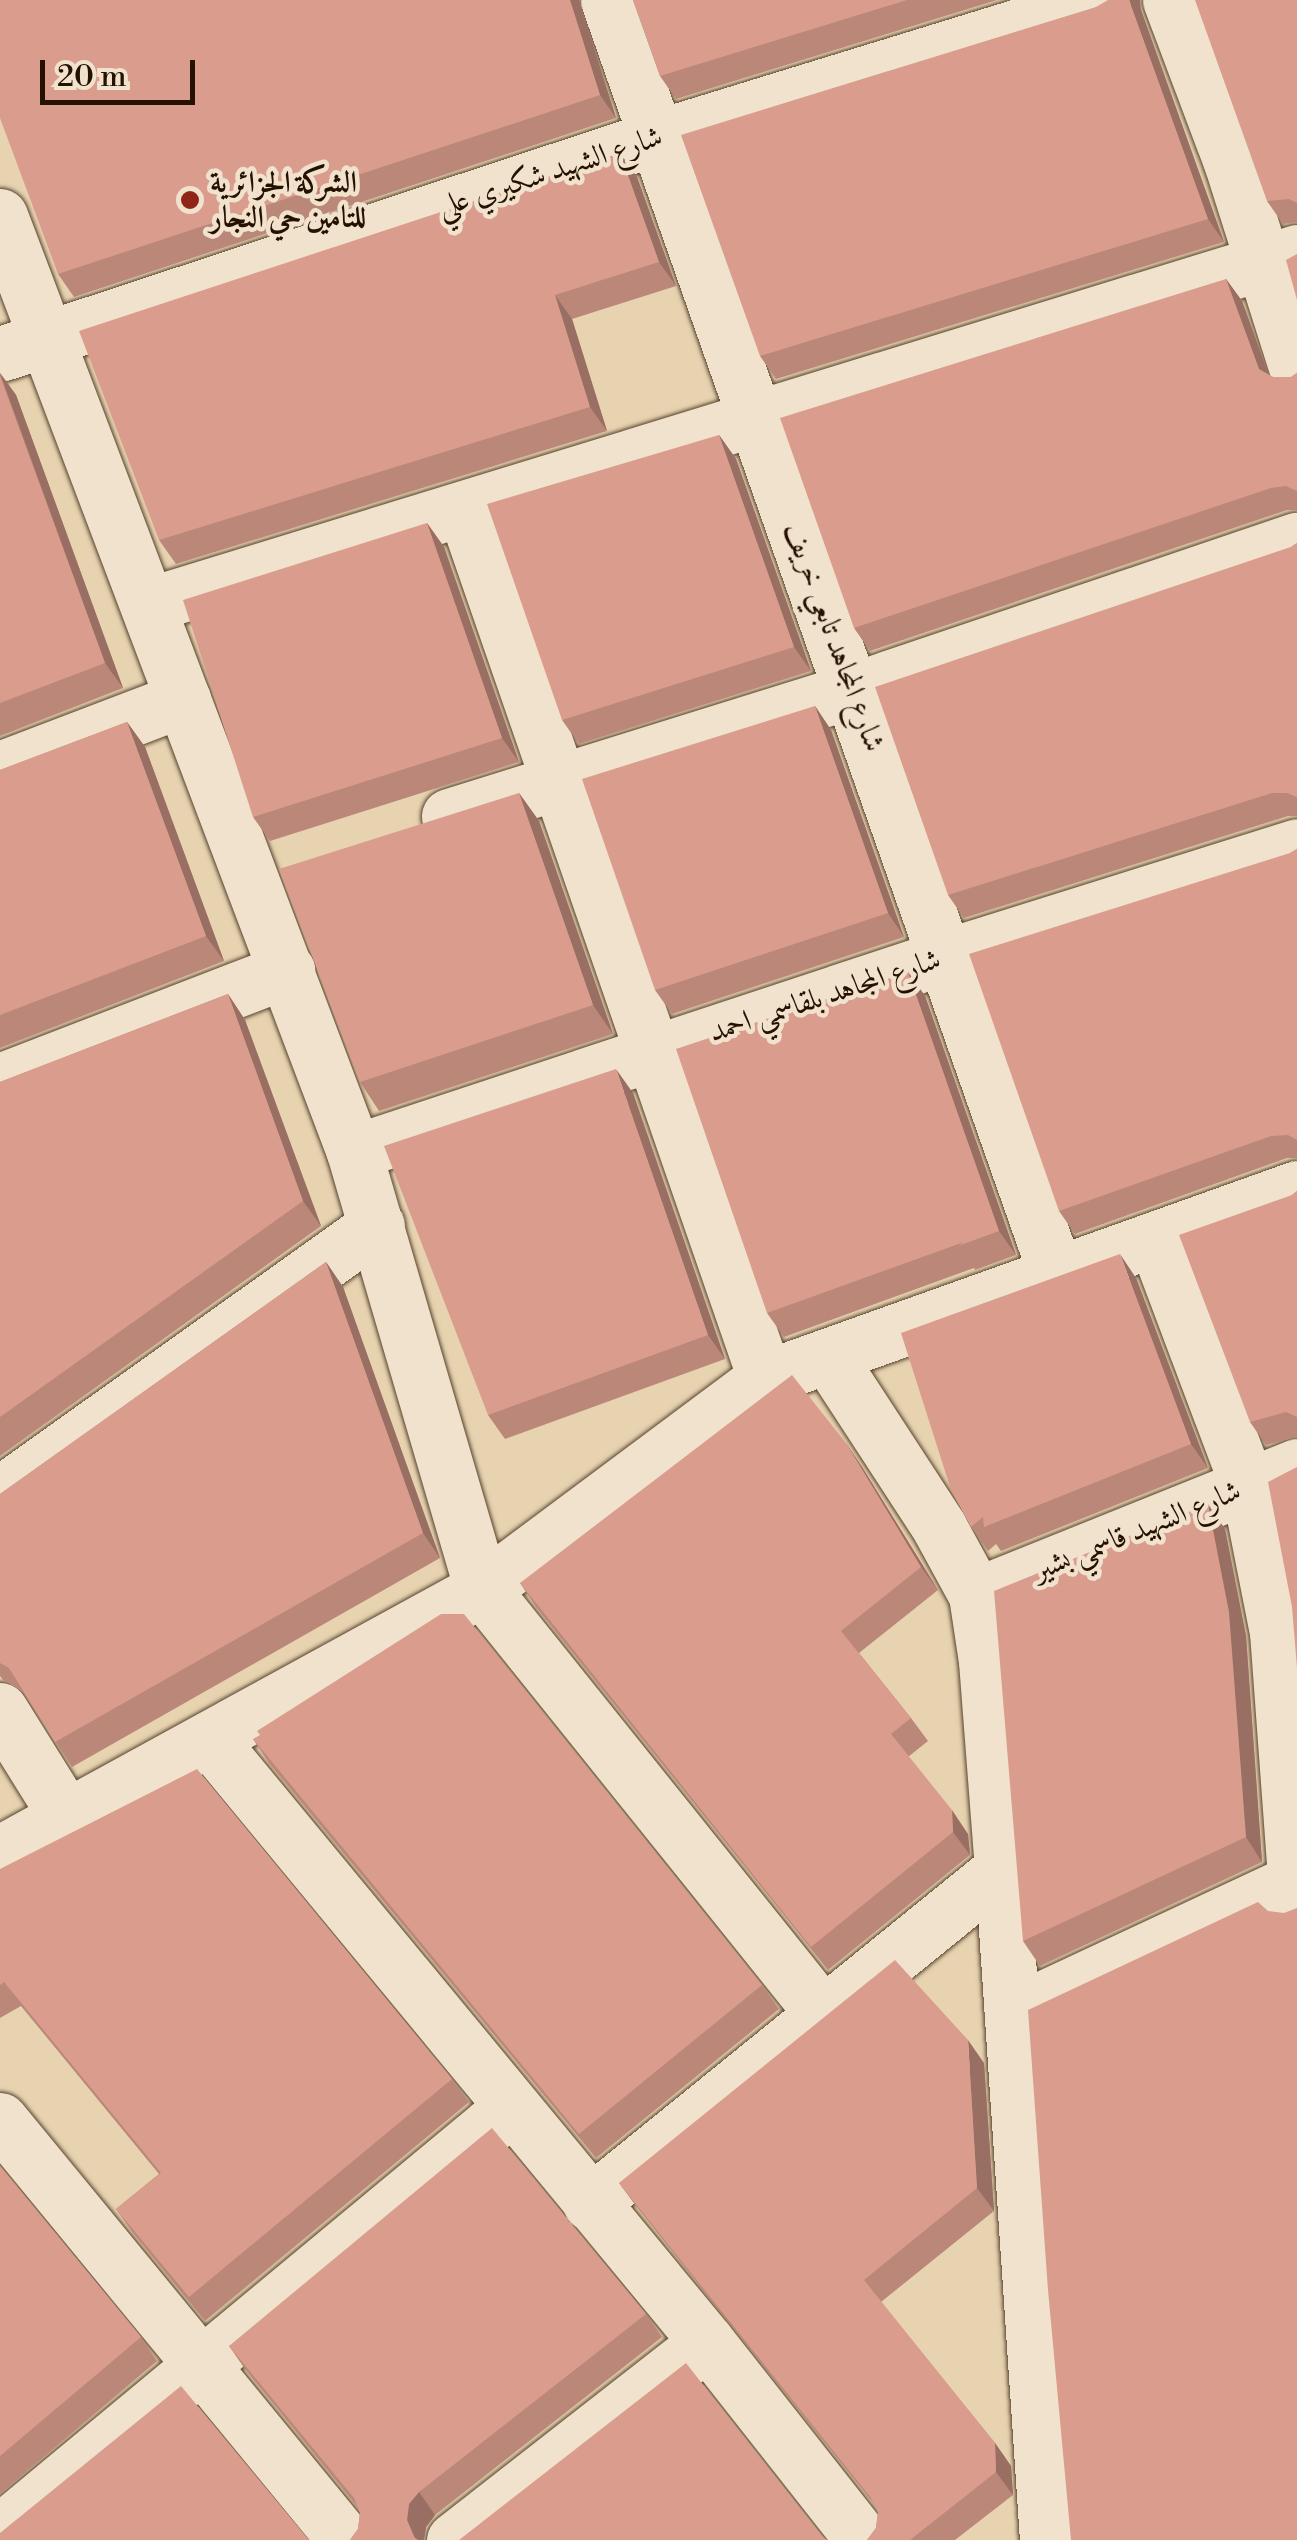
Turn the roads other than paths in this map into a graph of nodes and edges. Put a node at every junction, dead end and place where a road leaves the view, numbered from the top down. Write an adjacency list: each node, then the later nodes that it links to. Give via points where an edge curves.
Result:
1 (608, 0): 4 (street, شارع المجاهد تابعي خريف)
2 (1104, 0): 4 (street, شارع الشهيد شكيري علي)
3 (1170, 0): 6 (street, via 1231,162)
4 (658, 136): 7 (street, شارع الشهيد شكيري علي); 9 (street, شارع المجاهد تابعي خريف)
5 (0, 216): 7 (street)
6 (1279, 257): 8 (street); 9 (street)
7 (21, 346): 12 (street)
8 (1297, 370)
9 (756, 422): 10 (street); 13 (street, شارع المجاهد تابعي خريف)
10 (465, 510): 12 (street); 16 (street)
11 (1297, 540): 13 (street)
12 (148, 605): 14 (street)
13 (853, 690): 16 (street); 21 (street, شارع المجاهد تابعي خريف)
14 (183, 699): 15 (street); 20 (street)
15 (0, 770)
16 (561, 780): 17 (street); 23 (street)
17 (397, 832)
18 (1297, 846): 21 (street, شارع المجاهد بلقاسمي احمد)
19 (306, 861): 20 (street)
20 (252, 879): 22 (street)
21 (947, 956): 23 (street, شارع المجاهد بلقاسمي احمد); 29 (street, شارع المجاهد تابعي خريف)
22 (287, 970): 24 (street); 25 (street)
23 (655, 1052): 25 (street, شارع المجاهد بلقاسمي احمد); 31 (street)
24 (0, 1081)
25 (354, 1152): 27 (street)
26 (1297, 1188): 28 (street)
27 (377, 1225): 33 (street); 34 (street)
28 (1155, 1239): 29 (street); 32 (street)
29 (1056, 1274): 30 (street)
30 (829, 1358): 31 (street); 35 (street)
31 (766, 1378): 34 (street)
32 (1273, 1476): 35 (street, شارع الشهيد قاسمي بشير); 41 (street)
33 (0, 1494)
34 (482, 1589): 37 (street); 43 (street)
35 (976, 1595): 40 (street)
36 (0, 1710): 38 (street)
37 (209, 1739): 38 (street); 44 (street)
38 (66, 1816): 39 (street)
39 (0, 1853)
40 (1002, 1869): 42 (street); 43 (street)
41 (1296, 1889): 42 (street)
42 (1012, 2013): 53 (street)
43 (823, 2014): 46 (street)
44 (512, 2107): 46 (street); 48 (street)
45 (0, 2120): 48 (street)
46 (590, 2203): 47 (street)
47 (706, 2342): 51 (street); 52 (street)
48 (201, 2366): 49 (street); 50 (street)
49 (0, 2532)
50 (345, 2540)
51 (454, 2540)
52 (863, 2540)
53 (1047, 2540)

